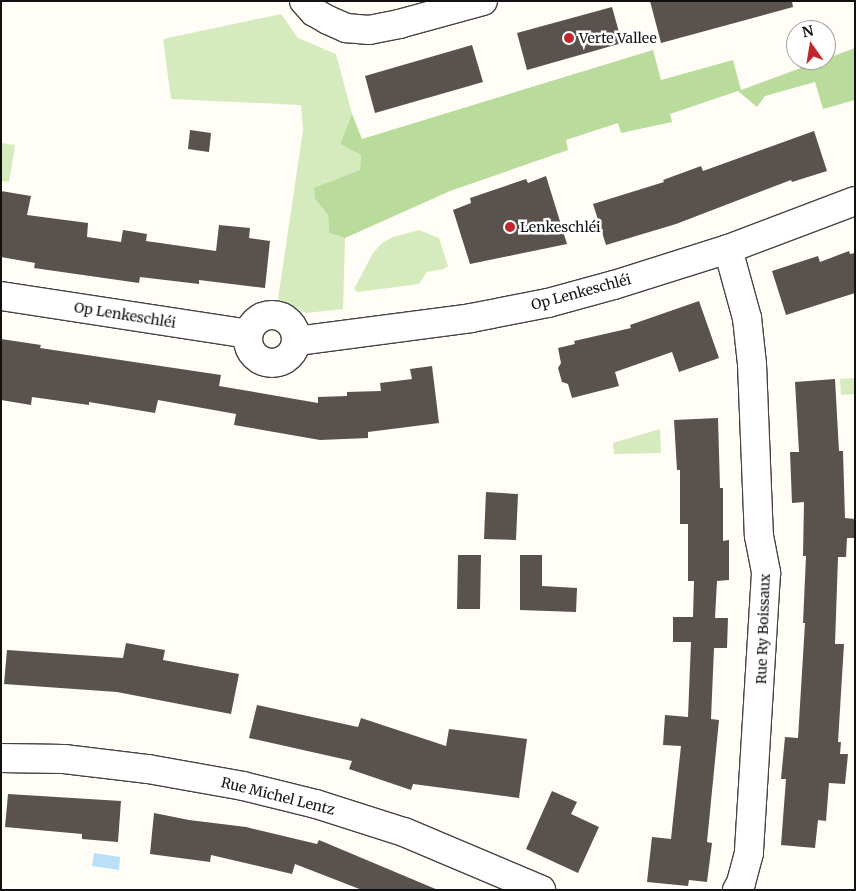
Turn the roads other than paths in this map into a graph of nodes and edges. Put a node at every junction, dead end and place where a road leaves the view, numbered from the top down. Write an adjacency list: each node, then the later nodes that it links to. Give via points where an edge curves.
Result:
1 (304, 1): 2 (street, via 328,20 346,28 369,30)
2 (483, 1)
3 (855, 201): 4 (street, Op Lenkeschléi)
4 (728, 249): 7 (street, Op Lenkeschléi, via 548,303 471,318); 10 (street, Rue Ry Boissaux, via 747,318 752,364 758,536 766,573 749,853)
5 (1, 296): 6 (street, Op Lenkeschléi)
6 (248, 334): 7 (street, via 262,317 277,315 290,321); 7 (street, via 255,356 269,363 285,360)
7 (297, 341)
8 (1, 758): 9 (street, Rue Michel Lentz, via 64,759 148,769 252,788 404,832)
9 (541, 890)
10 (737, 890)

